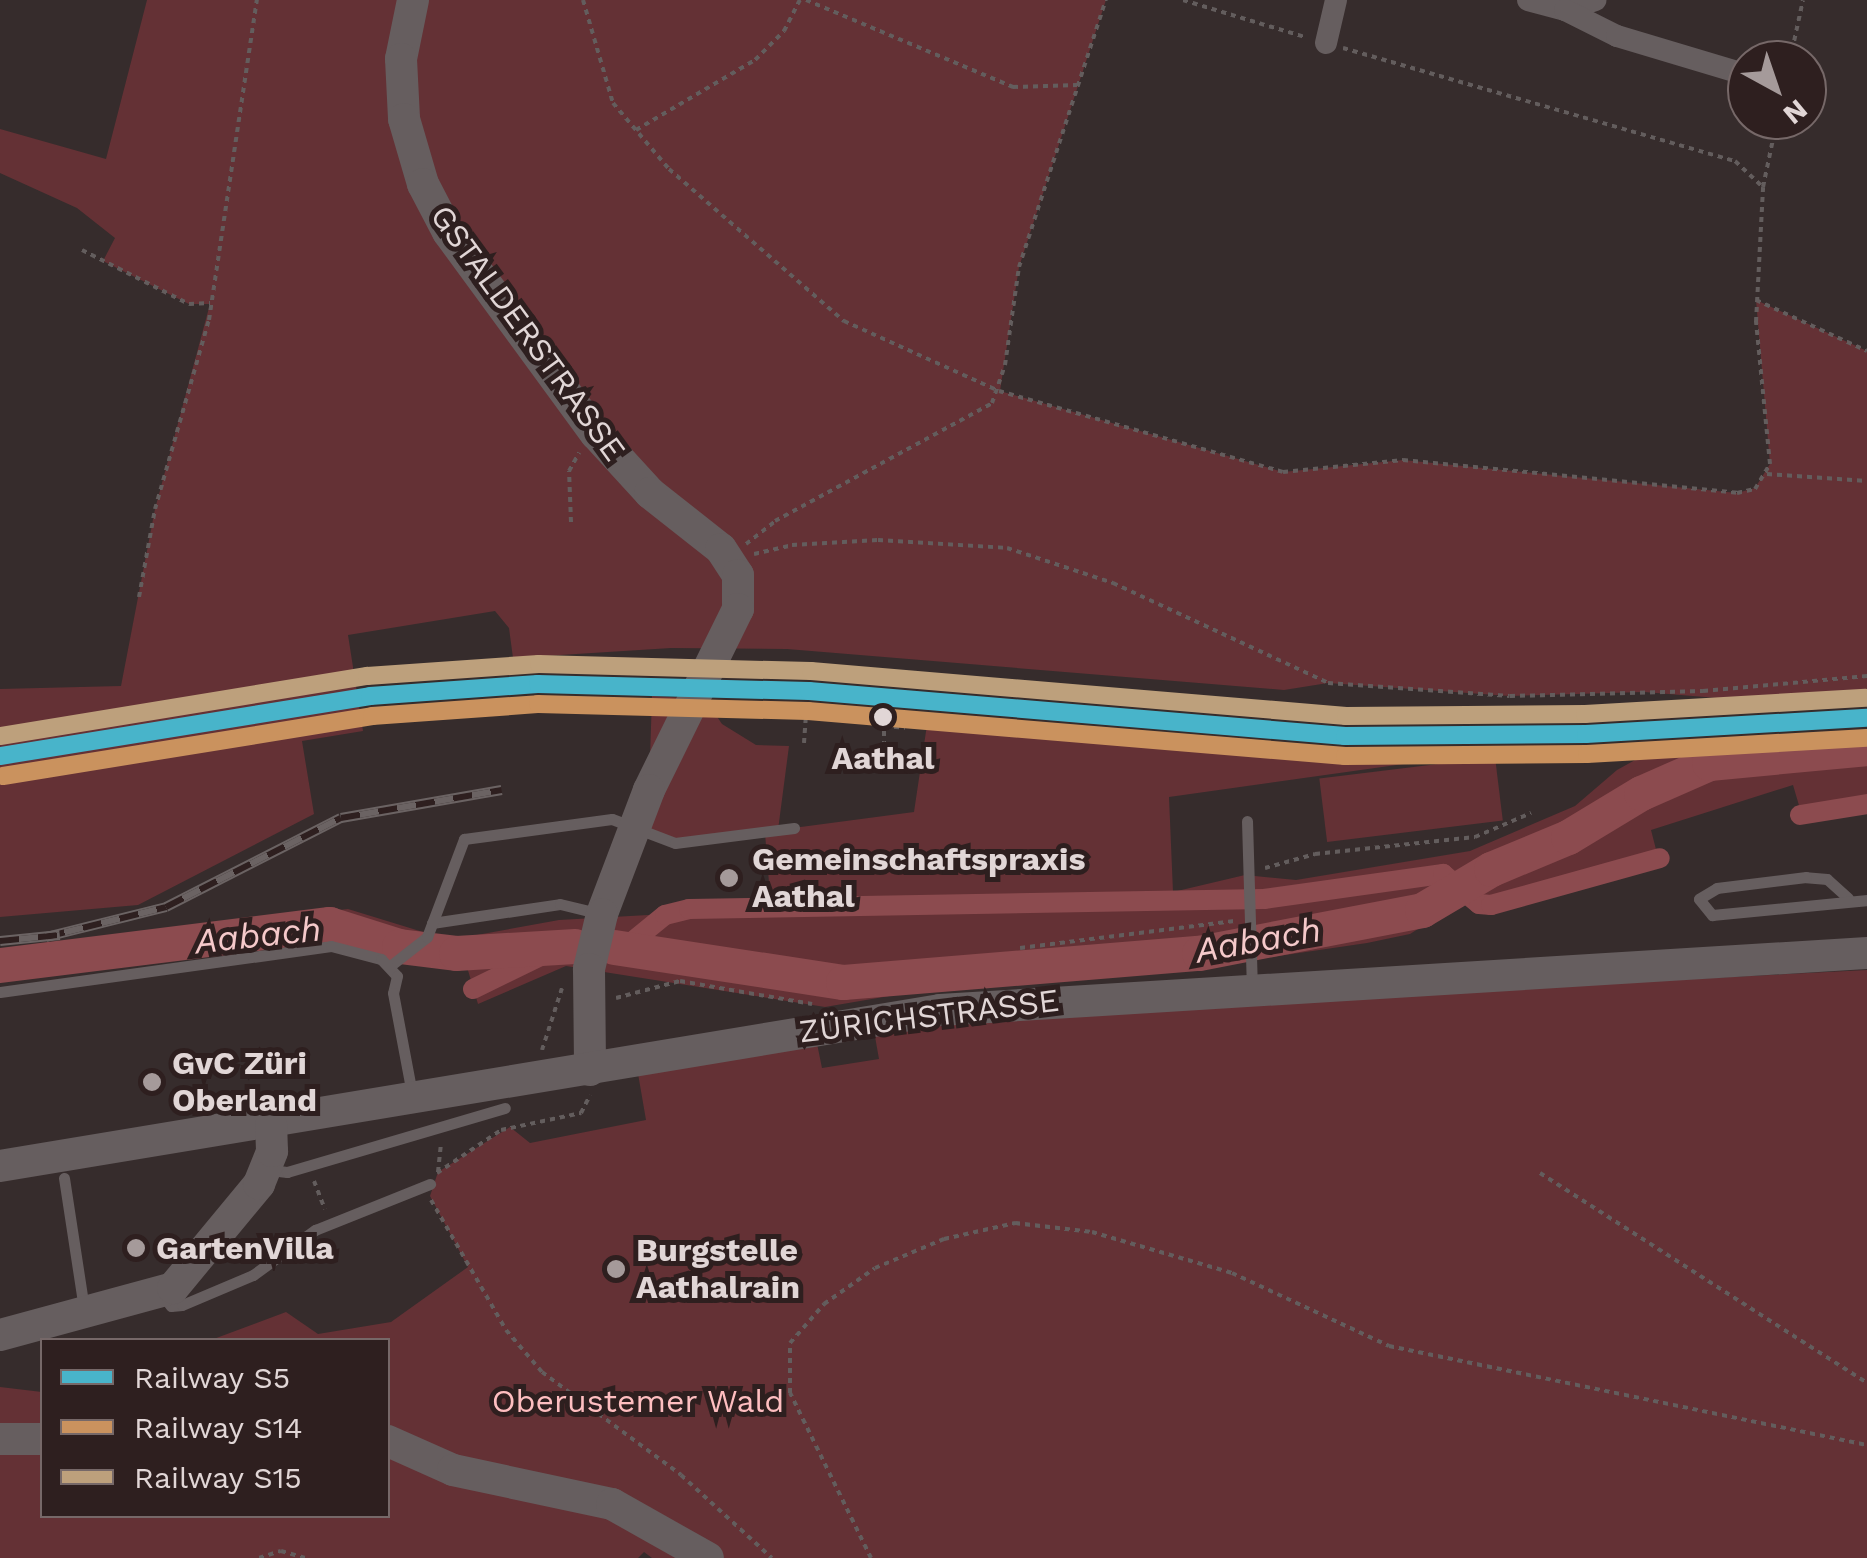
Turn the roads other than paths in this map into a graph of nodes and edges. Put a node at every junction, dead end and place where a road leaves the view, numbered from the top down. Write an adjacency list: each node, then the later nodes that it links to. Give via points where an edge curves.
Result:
1 (413, 0): 10 (street, GSTALDERSTRASSE, via 402,88 423,184 448,232 596,434 650,492 722,549 738,575 738,608)
2 (1336, 0): 6 (street)
3 (1528, 0): 5 (street)
4 (1595, 0): 5 (street)
5 (1564, 10): 7 (street, via 1616,36)
6 (1326, 43)
7 (1727, 69)
8 (1247, 821): 17 (lane)
9 (794, 828): 10 (lane, via 675,843)
10 (633, 830): 13 (street, GSTALDERSTRASSE); 14 (lane, via 612,819 464,839)
11 (1848, 898): 11 (lane, via 1826,880 1806,877 1717,888 1698,899 1712,915); 12 (lane)
12 (1867, 900)
13 (602, 914): 14 (lane, via 560,904); 19 (street, GSTALDERSTRASSE, via 588,984)
14 (432, 922): 16 (lane, via 427,937)
15 (1867, 953): 17 (street, ZÜRICHSTRASSE)
16 (394, 963): 18 (lane, via 331,946); 20 (lane)
17 (1251, 973): 19 (street, ZÜRICHSTRASSE, via 848,1016)
18 (0, 992)
19 (590, 1070): 22 (street, ZÜRICHSTRASSE)
20 (410, 1082)
21 (506, 1108): 24 (lane, via 287,1172)
22 (271, 1125): 23 (street, ZÜRICHSTRASSE); 24 (street)
23 (0, 1166)
24 (266, 1170): 27 (street, via 193,1270)
25 (64, 1178): 28 (lane)
26 (430, 1184): 27 (lane, via 330,1223 253,1276 176,1306)
27 (162, 1295): 28 (street)
28 (85, 1314): 29 (street)
29 (0, 1335)
30 (0, 1439): 31 (street)
31 (40, 1439)
32 (390, 1442): 33 (street, via 452,1470 612,1504)
33 (708, 1558)

